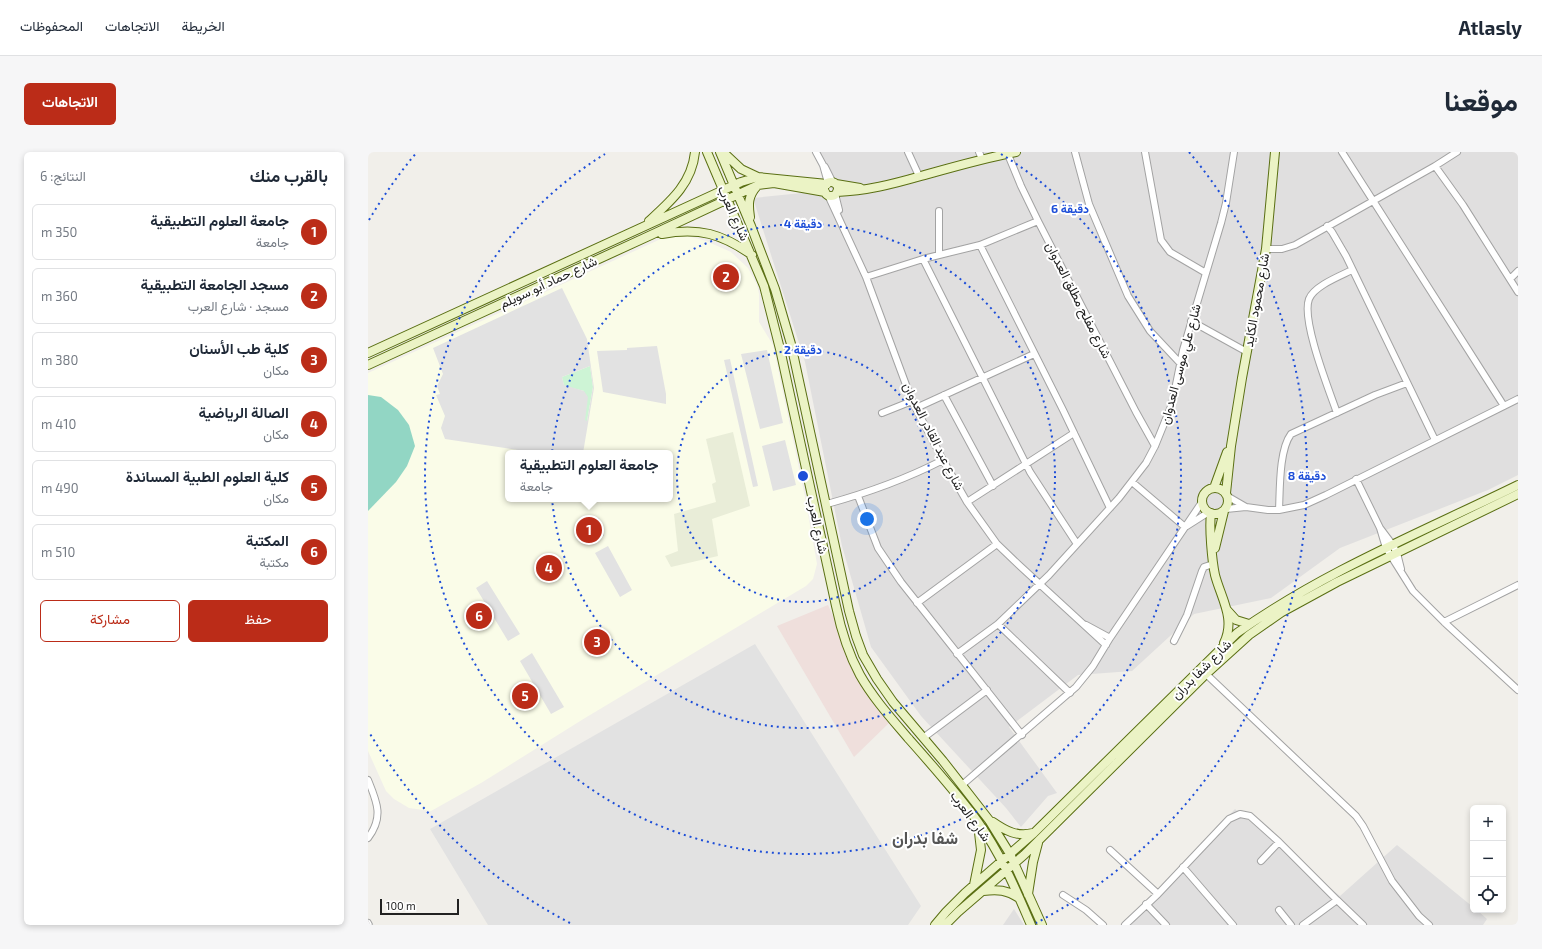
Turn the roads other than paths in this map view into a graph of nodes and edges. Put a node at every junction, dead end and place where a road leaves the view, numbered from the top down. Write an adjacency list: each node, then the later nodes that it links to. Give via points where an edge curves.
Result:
1 (695, 152): 26 (main road, via 692,170 680,190)
2 (707, 152): 20 (main road, شارع العرب)
3 (722, 152): 17 (main road, via 741,170); 18 (main road, شارع العرب)
4 (816, 152): 19 (street, شارع عبد القادر العدوان, via 826,168)
5 (908, 152): 16 (street)
6 (1016, 152): 13 (main road)
7 (1075, 152): 45 (street, via 1089,204 1128,296 1150,331)
8 (1144, 152): 37 (street, via 1161,240 1170,252)
9 (1234, 152): 37 (street, شارع علي موسى العدوان, via 1226,203)
10 (1275, 152): 31 (main road, شارع محمود الكايد)
11 (1342, 152): 23 (street)
12 (1457, 152): 15 (street)
13 (1008, 153): 14 (main road); 25 (street, شارع مفلح مطلق العدوان)
14 (980, 156): 16 (main road)
15 (1435, 166): 23 (street); 39 (street)
16 (919, 176): 19 (main road, via 859,191)
17 (758, 181): 18 (main road, شارع حماد أبو سويلم); 19 (main road); 21 (main road, شارع حماد أبو سويلم); 27 (main road, via 749,199)
18 (734, 185): 20 (main road, شارع حماد أبو سويلم); 21 (main road, شارع العرب)
19 (831, 188): 38 (street, شارع عبد القادر العدوان, via 838,216)
20 (723, 190): 22 (main road, شارع العرب); 26 (main road, شارع حماد أبو سويلم)
21 (738, 194): 22 (main road, شارع حماد أبو سويلم); 27 (main road, شارع العرب)
22 (728, 199): 29 (main road, شارع حماد أبو سويلم); 32 (main road, شارع العرب)
23 (1373, 200): 28 (street); 52 (street)
24 (939, 211): 33 (street)
25 (1038, 221): 30 (street); 58 (street, شارع مفلح مطلق العدوان)
26 (644, 226): 43 (main road, شارع حماد أبو سويلم)
27 (751, 226): 72 (main road, شارع العرب, via 775,289 791,344)
28 (1327, 226): 31 (street, via 1288,248); 35 (street, via 1341,246)
29 (651, 236): 32 (main road, via 678,231 717,236 729,240); 46 (main road, شارع حماد أبو سويلم)
30 (980, 245): 33 (street); 44 (street)
31 (1266, 249): 42 (main road, شارع محمود الكايد)
32 (752, 255): 108 (main road, شارع العرب, via 772,317 836,606 851,655 860,675 876,699)
33 (938, 256): 34 (street)
34 (923, 260): 38 (street); 47 (street)
35 (1352, 270): 48 (street); 55 (street, via 1317,289 1309,299 1308,308 1312,338)
36 (1518, 271): 39 (street)
37 (1206, 273): 41 (street, شارع علي موسى العدوان)
38 (866, 277): 51 (street, شارع عبد القادر العدوان)
39 (1510, 278): 40 (street)
40 (1518, 292)
41 (1191, 321): 42 (street); 45 (street, شارع علي موسى العدوان)
42 (1247, 352): 59 (main road, شارع محمود الكايد)
43 (368, 353)
44 (1034, 354): 47 (street); 56 (street)
45 (1180, 363): 58 (street, شارع علي موسى العدوان, via 1172,404)
46 (368, 364)
47 (983, 377): 49 (street); 61 (street)
48 (1407, 383): 55 (street); 57 (street)
49 (944, 395): 53 (street); 65 (street)
50 (1518, 399): 52 (street)
51 (912, 401): 53 (street, شارع عبد القادر العدوان); 54 (street)
52 (1504, 406): 57 (street)
53 (916, 408): 60 (street, شارع عبد القادر العدوان)
54 (882, 413)
55 (1337, 413): 76 (street, via 1297,430 1288,438 1283,460)
56 (1074, 433): 61 (street); 74 (street)
57 (1435, 440): 62 (street)
58 (1155, 446): 63 (street, شارع علي موسى العدوان)
59 (1231, 446): 66 (main road, شارع محمود الكايد); 68 (main road, شارع محمود الكايد)
60 (943, 460): 69 (street); 70 (street, شارع عبد القادر العدوان)
61 (1027, 464): 65 (street); 80 (street)
62 (1356, 479): 76 (street, via 1304,504); 81 (street)
63 (1132, 482): 74 (street, شارع علي موسى العدوان); 78 (street)
64 (1518, 485): 81 (main road, شارع شفا بدران)
65 (993, 486): 70 (street)
66 (1214, 488): 68 (main road, via 1220,489); 71 (main road, via 1208,491)
67 (1518, 494): 82 (main road, شارع شفا بدران)
68 (1226, 495): 73 (street); 75 (main road, via 1228,503)
69 (858, 496): 72 (street); 86 (street, via 878,548)
70 (967, 502): 79 (street, شارع عبد القادر العدوان)
71 (1202, 502): 77 (main road); 78 (street)
72 (827, 504): 104 (main road, شارع العرب, via 849,611 863,654 885,692)
73 (1246, 507): 75 (street); 76 (street)
74 (1110, 508): 80 (street, شارع علي موسى العدوان)
75 (1225, 510): 77 (main road, via 1218,514); 83 (main road)
76 (1279, 510)
77 (1210, 513): 78 (street); 83 (main road)
78 (1185, 527): 92 (street)
79 (998, 544): 84 (street, شارع عبد القادر العدوان); 86 (street)
80 (1077, 544): 84 (street, شارع علي موسى العدوان)
81 (1389, 546): 82 (street); 91 (main road, شارع شفا بدران, via 1314,584)
82 (1394, 555): 89 (street, via 1413,591); 97 (main road, شارع شفا بدران, via 1282,612 1242,640)
83 (1213, 560): 87 (main road, via 1217,584); 93 (street, via 1202,571)
84 (1040, 585): 88 (street, شارع عبد القادر العدوان); 90 (street, شارع علي موسى العدوان)
85 (1518, 585): 89 (street)
86 (917, 603): 96 (street)
87 (1227, 610): 91 (main road, via 1236,620); 95 (main road, via 1229,628)
88 (1082, 622): 92 (street, شارع عبد القادر العدوان); 94 (street, شارع عبد القادر العدوان)
89 (1444, 622): 99 (street)
90 (998, 624): 96 (street, شارع علي موسى العدوان); 102 (street)
91 (1249, 624): 95 (main road, شارع شفا بدران)
92 (1110, 638): 94 (street)
93 (1174, 641)
94 (1106, 645): 102 (street, via 1093,666)
95 (1223, 646): 109 (main road, شارع شفا بدران)
96 (957, 654): 100 (street)
97 (1206, 674): 111 (main road, شارع شفا بدران); 140 (street, via 1356,816 1392,881)
98 (1518, 680): 99 (street)
99 (1512, 684): 101 (street)
100 (987, 690): 103 (street); 104 (street)
101 (1518, 690)
102 (1070, 693): 103 (street)
103 (1022, 735): 106 (street)
104 (923, 738): 106 (main road, شارع العرب)
105 (368, 780): 110 (street, via 378,813 374,831)
106 (962, 785): 107 (main road, شارع العرب)
107 (989, 820): 109 (main road, via 1010,833); 114 (main road, شارع العرب)
108 (977, 821): 115 (main road, شارع العرب); 120 (main road, via 981,850)
109 (1034, 833): 114 (main road, شارع شفا بدران)
110 (368, 838)
111 (1039, 841): 117 (main road, شارع شفا بدران); 123 (main road)
112 (1279, 842): 116 (street); 118 (street, via 1250,816 1240,814 1229,819); 126 (street)
113 (1110, 850): 122 (street)
114 (1010, 854): 115 (main road, شارع شفا بدران); 117 (main road, شارع العرب)
115 (1002, 861): 119 (main road, شارع العرب); 120 (main road, شارع شفا بدران)
116 (1262, 861)
117 (1014, 864): 119 (main road, شارع شفا بدران); 123 (main road, شارع العرب)
118 (1183, 867): 122 (street); 136 (street)
119 (1007, 871): 121 (main road, شارع شفا بدران); 125 (main road, شارع العرب)
120 (974, 885): 129 (main road, شارع شفا بدران)
121 (982, 891): 125 (main road, via 1002,889); 130 (main road, شارع شفا بدران)
122 (1158, 894): 127 (street)
123 (1028, 895): 132 (main road, شارع العرب)
124 (1063, 895): 133 (street, via 1086,910)
125 (1019, 898): 131 (main road, شارع العرب)
126 (1337, 900): 138 (street); 139 (street)
127 (1146, 904): 134 (street); 135 (street)
128 (1279, 910): 137 (street)
129 (935, 925)
130 (945, 925)
131 (1031, 925)
132 (1042, 925)
133 (1102, 925)
134 (1125, 925)
135 (1166, 925)
136 (1232, 925)
137 (1290, 925)
138 (1303, 925)
139 (1363, 925)
140 (1429, 925)

